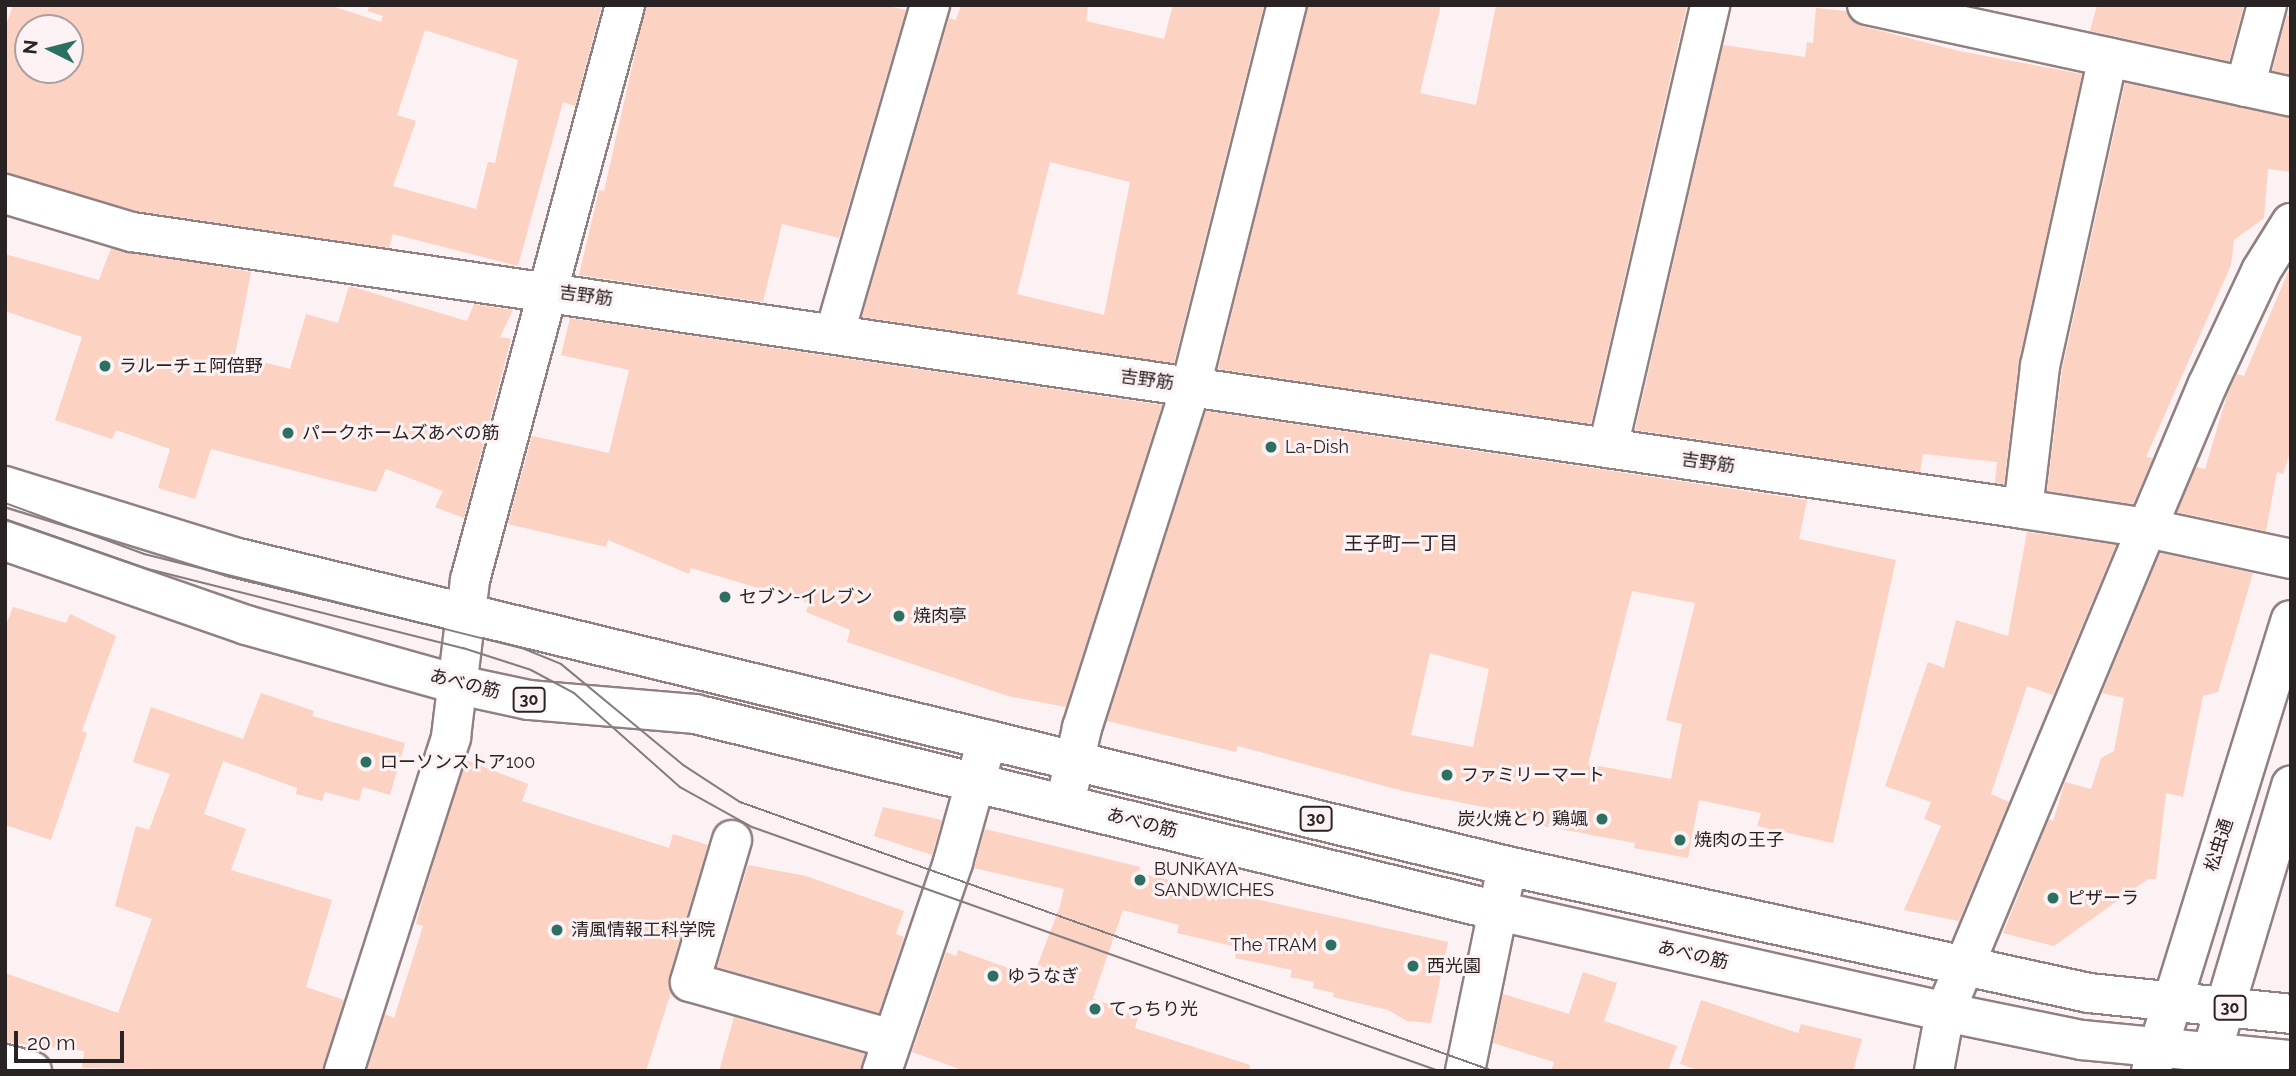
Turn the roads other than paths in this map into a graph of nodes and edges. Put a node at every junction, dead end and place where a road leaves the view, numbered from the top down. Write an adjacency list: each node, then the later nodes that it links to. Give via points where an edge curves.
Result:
1 (625, 5): 12 (street)
2 (930, 5): 13 (street)
3 (1287, 5): 14 (street)
4 (1710, 5): 15 (street)
5 (1867, 5): 7 (street)
6 (2267, 5): 8 (street)
7 (2108, 57): 8 (street); 17 (street, via 2040,366)
8 (2245, 87): 9 (street)
9 (2291, 97)
10 (5, 194): 12 (street, 吉野筋, via 132,232)
11 (2291, 223): 18 (street, via 2245,306)
12 (545, 290): 13 (street, 吉野筋); 21 (street, via 470,580)
13 (835, 332): 14 (street, 吉野筋)
14 (1191, 386): 15 (street, 吉野筋); 25 (street)
15 (1608, 448): 17 (street, 吉野筋)
16 (5, 486): 21 (street, 30, via 234,557)
17 (2023, 509): 18 (street, 吉野筋)
18 (2147, 528): 20 (street, 吉野筋); 32 (street)
19 (5, 541): 23 (street, あべの筋 / 30, via 246,625)
20 (2291, 559)
21 (466, 613): 23 (street); 24 (street, 30)
22 (2291, 620): 33 (street, 松虫通)
23 (459, 685): 26 (street, あべの筋 / 30, via 529,699 695,715); 43 (street, via 451,737)
24 (987, 740): 25 (street, 30); 26 (street)
25 (1075, 761): 28 (street); 30 (street, 30)
26 (977, 781): 28 (street, あべの筋 / 30); 37 (street)
27 (2291, 785): 34 (street)
28 (1065, 803): 31 (street, あべの筋 / 30)
29 (732, 840): 37 (street, via 690,982)
30 (1507, 866): 31 (street); 32 (street, 30)
31 (1498, 911): 35 (street, あべの筋 / 30); 44 (street)
32 (1965, 966): 33 (street, 30, via 2089,993); 35 (street)
33 (2170, 1001): 34 (street, 30); 38 (street, 松虫通)
34 (2223, 1007): 36 (street, 30); 40 (street)
35 (1945, 1012): 38 (street, あべの筋 / 30); 45 (street)
36 (2291, 1014)
37 (886, 1055)
38 (2154, 1060): 40 (street, あべの筋 / 30)
39 (2291, 1060): 40 (street, あべの筋 / 30)
40 (2209, 1063)
41 (5, 1065): 42 (street)
42 (32, 1071)
43 (344, 1071)
44 (1465, 1071)
45 (1934, 1071)

